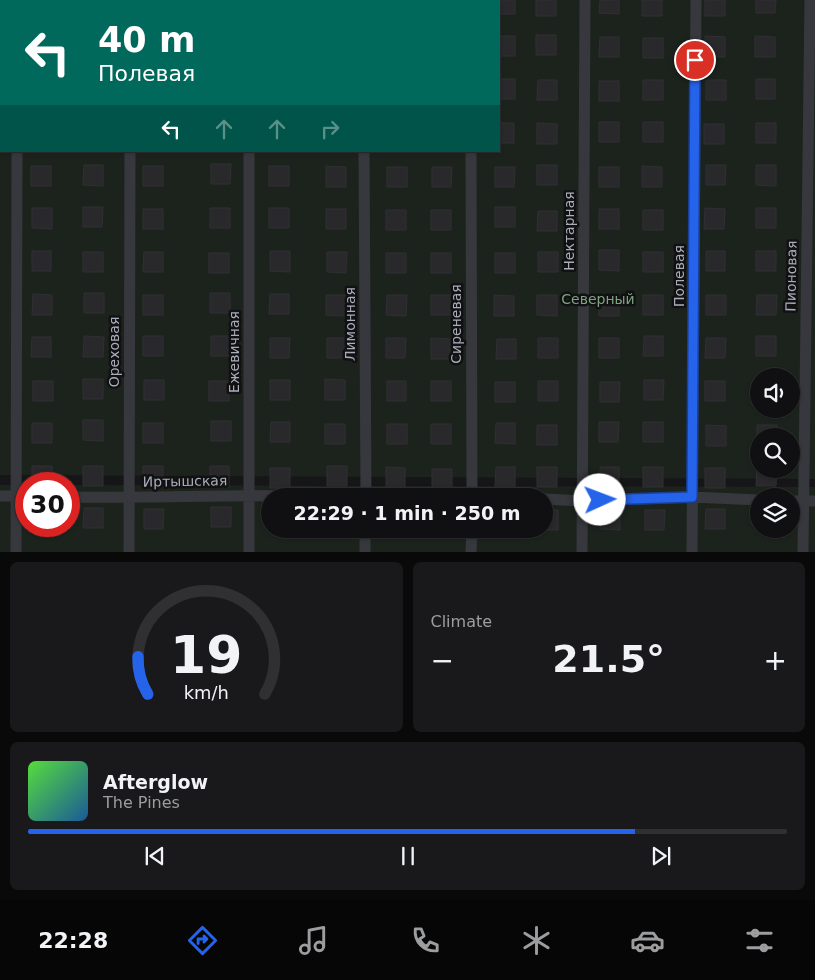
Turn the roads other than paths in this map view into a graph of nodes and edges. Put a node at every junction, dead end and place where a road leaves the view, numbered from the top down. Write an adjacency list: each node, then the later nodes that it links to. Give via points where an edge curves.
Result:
1 (585, 0): 20 (street, Нектарная)
2 (696, 0): 17 (street, Полевая)
3 (810, 0): 22 (street, Пионовая)
4 (17, 152): 9 (street)
5 (130, 152): 18 (street, Ореховая)
6 (249, 152): 12 (street, Ежевичная)
7 (364, 152): 10 (street, Лимонная)
8 (471, 152): 11 (street, Сиреневая)
9 (21, 472)
10 (366, 488)
11 (472, 488)
12 (250, 495): 13 (street, Иртышская); 18 (street, Иртышская); 28 (street, Ежевичная)
13 (261, 495)
14 (0, 496): 15 (street)
15 (15, 496)
16 (80, 497): 18 (street, Иртышская)
17 (692, 497): 20 (street); 21 (street); 32 (street, Полевая)
18 (129, 498): 27 (street, Ореховая)
19 (553, 499): 20 (street)
20 (582, 500): 31 (street, Нектарная)
21 (750, 500)
22 (809, 501): 33 (street, Пионовая)
23 (17, 537): 26 (street)
24 (365, 538): 29 (street)
25 (472, 538): 30 (street)
26 (16, 552)
27 (130, 552)
28 (249, 552)
29 (365, 552)
30 (471, 552)
31 (582, 552)
32 (692, 552)
33 (803, 552)

